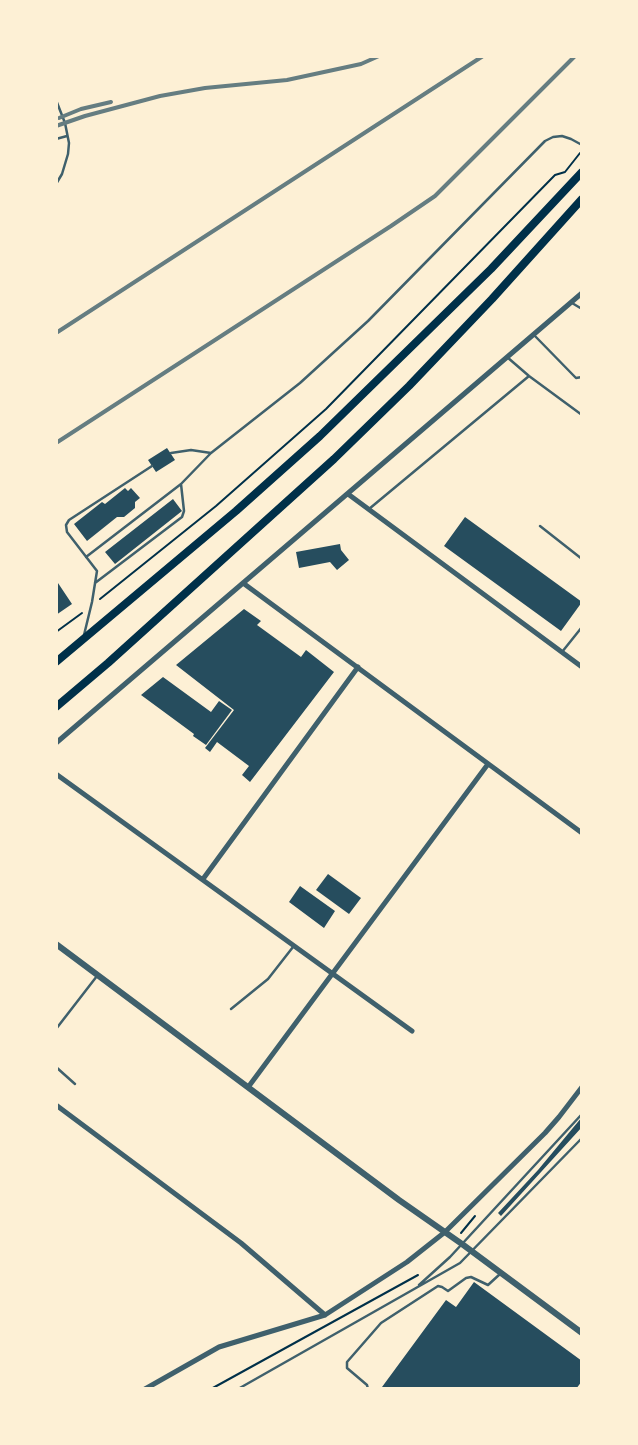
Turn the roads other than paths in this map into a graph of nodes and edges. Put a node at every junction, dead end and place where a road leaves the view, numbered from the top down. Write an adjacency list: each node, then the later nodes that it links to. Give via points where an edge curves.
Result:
1 (56, 100): 2 (lane)
2 (68, 136): 3 (lane); 6 (lane, via 68,154)
3 (56, 139)
4 (582, 145): 17 (lane, via 562,136 545,141 368,321 300,383)
5 (582, 172): 28 (main road, via 491,269 320,436)
6 (56, 184)
7 (582, 199): 33 (main road, via 492,299 341,452)
8 (582, 293): 9 (street)
9 (571, 302): 10 (lane); 11 (street)
10 (582, 309)
11 (534, 335): 12 (street); 14 (lane, via 576,378)
12 (507, 357): 13 (lane); 20 (street)
13 (529, 376): 15 (lane); 21 (lane)
14 (582, 377)
15 (582, 415)
16 (171, 453): 17 (lane, via 191,450)
17 (211, 453): 19 (lane)
18 (152, 466): 23 (lane, via 69,520 67,532)
19 (181, 484): 23 (lane); 25 (lane, via 182,517)
20 (348, 494): 21 (street); 26 (street)
21 (369, 509): 29 (street)
22 (540, 526): 24 (lane)
23 (86, 557): 25 (lane, via 97,571)
24 (582, 558)
25 (95, 583): 28 (lane)
26 (243, 583): 31 (street); 34 (street)
27 (582, 627): 29 (lane)
28 (82, 641): 30 (main road)
29 (562, 652): 32 (street)
30 (56, 662)
31 (358, 667): 35 (street); 38 (street)
32 (582, 667)
33 (56, 707)
34 (56, 743)
35 (488, 764): 37 (street); 41 (street)
36 (56, 774): 38 (street)
37 (582, 833)
38 (203, 879): 40 (street)
39 (56, 944): 42 (street)
40 (294, 945): 41 (street); 43 (lane, via 268,978)
41 (333, 973): 45 (street); 48 (street)
42 (98, 975): 44 (lane); 48 (street)
43 (231, 1009)
44 (56, 1028)
45 (412, 1031)
46 (56, 1067): 47 (lane)
47 (75, 1084)
48 (249, 1086): 53 (street)
49 (582, 1087): 53 (street, via 545,1133)
50 (56, 1105): 58 (street, via 241,1243)
51 (582, 1114): 54 (lane)
52 (582, 1138): 55 (lane)
53 (445, 1232): 54 (street); 58 (street, via 407,1262)
54 (462, 1244): 55 (street); 57 (lane)
55 (472, 1251): 56 (street); 57 (lane, via 460,1264)
56 (501, 1273): 59 (street); 62 (lane, via 488,1285 471,1277 448,1291 438,1286 381,1323 346,1362 347,1368 367,1384)
57 (414, 1289): 61 (lane)
58 (325, 1315): 60 (street, via 219,1348)
59 (582, 1332)
60 (146, 1389)
61 (238, 1389)
62 (368, 1389)

